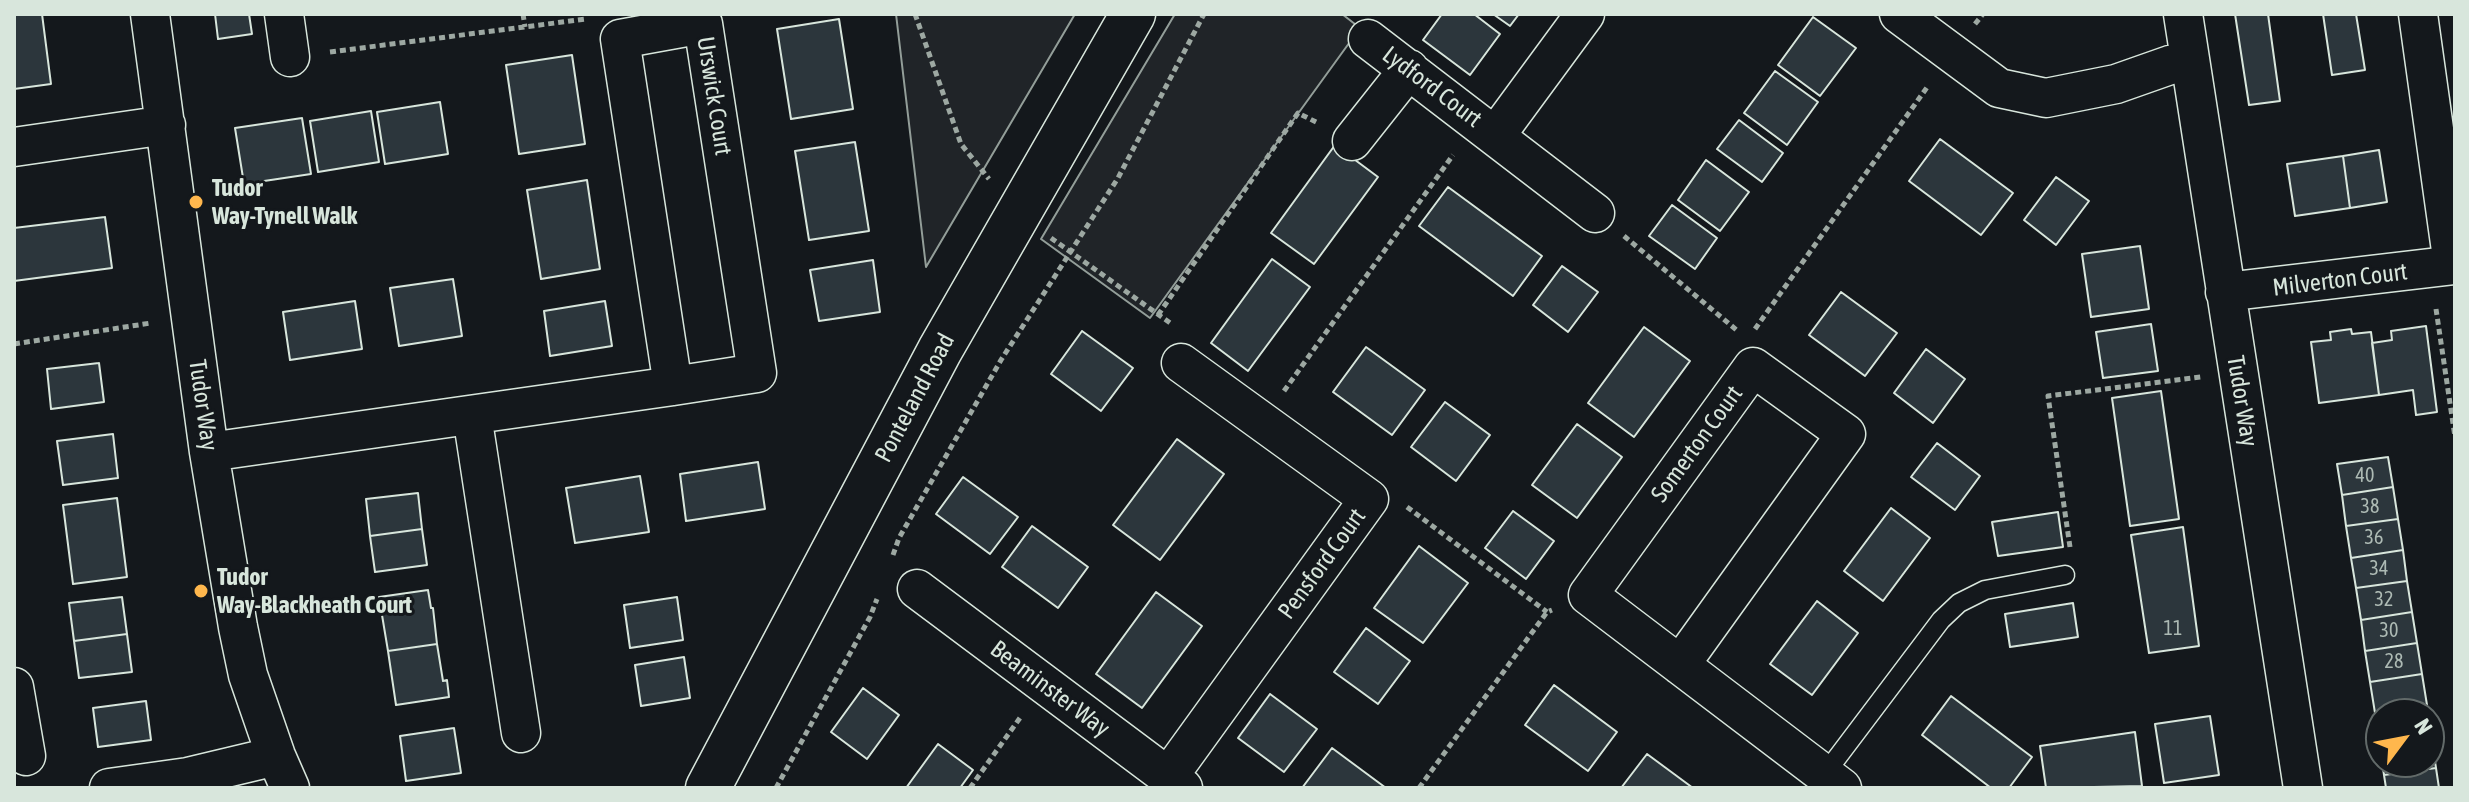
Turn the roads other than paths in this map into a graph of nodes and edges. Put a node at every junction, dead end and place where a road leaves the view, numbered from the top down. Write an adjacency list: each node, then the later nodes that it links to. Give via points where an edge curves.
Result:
1 (150, 14): 12 (street, Tudor Way)
2 (284, 14): 9 (street)
3 (1133, 14): 33 (main road, Ponteland Road, via 940,350)
4 (1585, 14): 13 (street, Lydford Court)
5 (1899, 14): 10 (street, via 1999,88 2046,98)
6 (2183, 14): 10 (street, Tudor Way)
7 (2418, 14): 17 (street)
8 (1368, 39): 11 (street, Lydford Court)
9 (290, 57)
10 (2190, 61): 18 (street, Tudor Way)
11 (1409, 69): 13 (street, Lydford Court); 14 (street)
12 (166, 125): 15 (street); 22 (street, Tudor Way)
13 (1487, 128): 16 (street, Lydford Court)
14 (1352, 141)
15 (14, 147)
16 (1595, 213)
17 (2446, 266): 18 (street, Milverton Court)
18 (2225, 292): 34 (street, Tudor Way)
19 (1181, 363): 31 (street, Pensford Court, via 1369,499)
20 (673, 386): 20 (street, Urswick Court, via 620,39 703,24 757,373); 21 (street, Urswick Court)
21 (472, 415): 22 (street, Urswick Court); 27 (street)
22 (209, 452): 29 (street, Tudor Way, via 248,675)
23 (2065, 575): 30 (lane, via 1985,590 1959,603 1941,620)
24 (895, 582): 31 (street, Beaminster Way)
25 (1680, 665): 25 (street, Somerton Court, via 1846,434 1753,367 1588,595); 30 (street)
26 (14, 687): 28 (street)
27 (521, 733)
28 (26, 756)
29 (283, 772): 32 (street)
30 (1833, 781)
31 (1175, 782)
32 (109, 788)
33 (708, 788)
34 (2303, 788)

